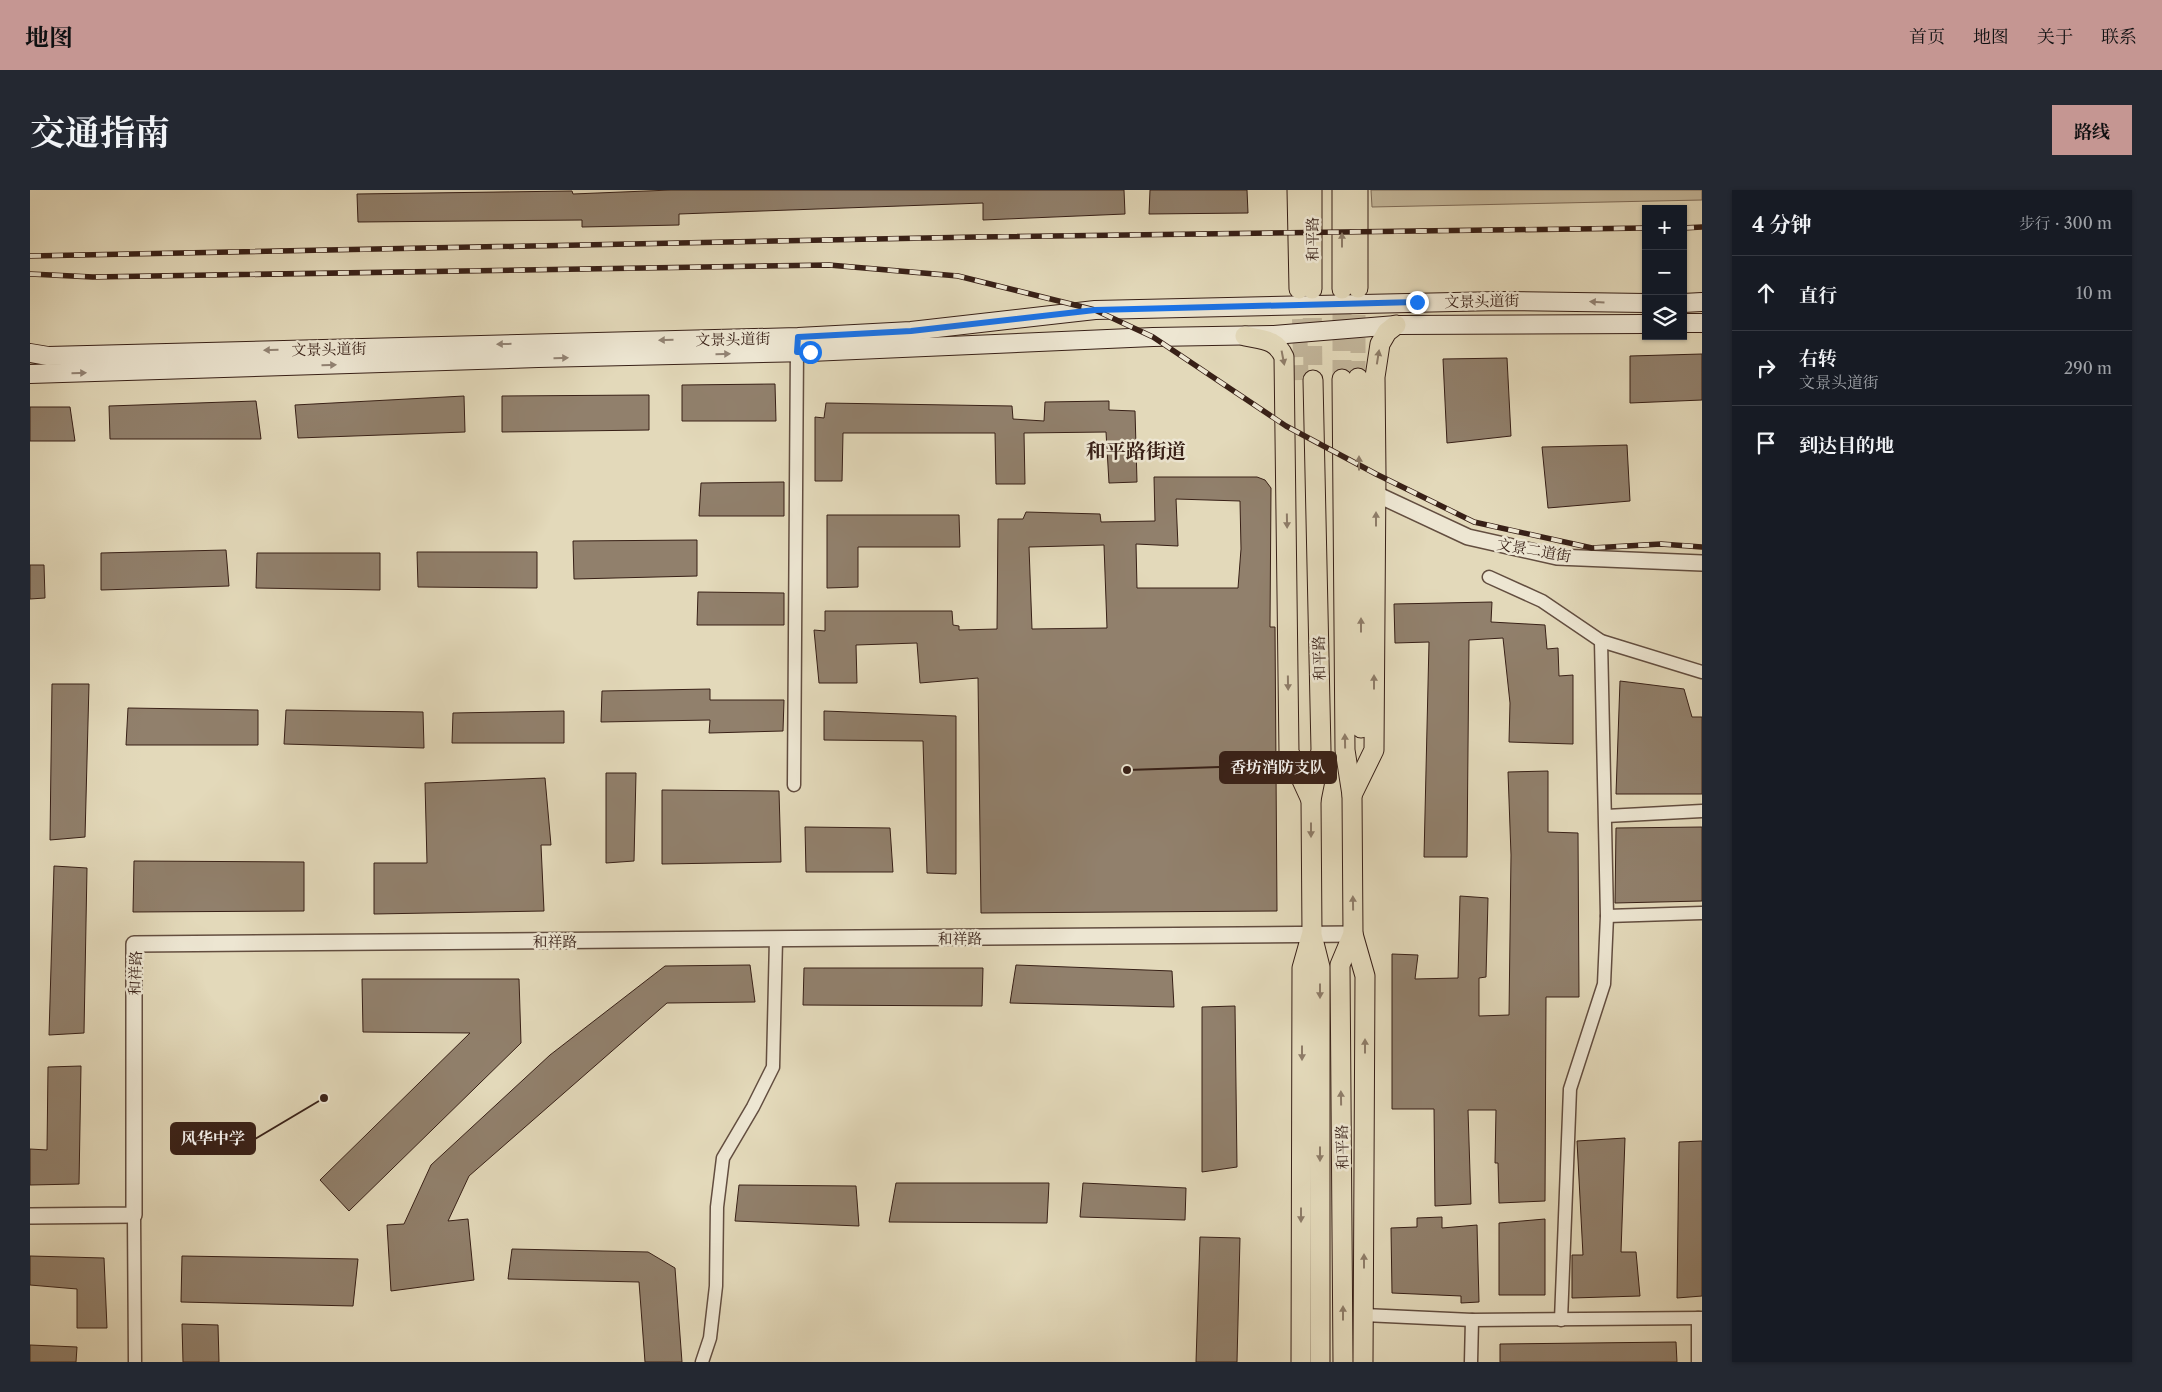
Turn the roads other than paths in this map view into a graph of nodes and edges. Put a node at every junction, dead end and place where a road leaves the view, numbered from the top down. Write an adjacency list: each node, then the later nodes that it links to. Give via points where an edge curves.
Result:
1 (1298, 190): 2 (main road, 和平路, via 1306,289)
2 (1312, 190)
3 (1342, 190): 4 (main road, 和平路, one-way to 3, via 1350,289)
4 (1358, 190)
5 (1687, 302): 6 (main road)
6 (1702, 302)
7 (1642, 303): 13 (main road, 文景头道街, one-way to 13, via 1555,300 1101,310)
8 (1687, 323): 9 (main road)
9 (1702, 323)
10 (1642, 324): 11 (main road, 文景头道街)
11 (1396, 325): 12 (main road, 文景头道街); 18 (main road, one-way to 11, via 1375,377 1380,344)
12 (1245, 336): 13 (main road, 文景头道街); 25 (main road, one-way to 25, via 1269,341 1280,347 1284,357 1289,752)
13 (797, 345): 14 (main road, 文景头道街, one-way to 14, via 48,356); 15 (main road, 文景头道街, one-way to 13, via 538,358); 23 (street)
14 (30, 352)
15 (30, 374)
16 (1350, 379): 24 (main road, one-way to 16, via 1362,750)
17 (1307, 380): 25 (main road, 和平路, via 1307,732)
18 (1376, 494): 19 (street, 文景二道街, via 1468,537 1557,557); 24 (main road, one-way to 18, via 1374,750)
19 (1702, 563)
20 (1489, 577): 21 (street, via 1542,601)
21 (1601, 641): 22 (street); 27 (street)
22 (1702, 672)
23 (794, 785)
24 (1352, 795): 30 (main road, 和平路, one-way to 24)
25 (1311, 800): 31 (main road, 和平路, one-way to 31)
26 (1702, 811): 27 (street)
27 (1606, 816): 29 (street)
28 (1702, 913): 29 (street)
29 (1608, 916): 38 (street, via 1604,984 1570,1089)
30 (1353, 934): 31 (street, 和祥路); 35 (main road, 和平路, one-way to 30, via 1365,976); 43 (main road, 和平路, one-way to 30, via 1340,965)
31 (1312, 935): 32 (street, 和祥路); 41 (main road, 和平路, one-way to 41, via 1302,968); 42 (main road, 和平路, one-way to 42, via 1320,967)
32 (776, 939): 34 (street, 和祥路, via 134,944); 40 (street, via 773,1067 723,1158 716,1207 716,1286 710,1338)
33 (30, 1216): 34 (street)
34 (134, 1216): 39 (street)
35 (1364, 1315): 37 (street); 44 (main road, 和平路)
36 (1700, 1318): 38 (street); 46 (street)
37 (1472, 1320): 38 (street); 45 (street)
38 (1561, 1320)
39 (135, 1362)
40 (702, 1362)
41 (1301, 1362)
42 (1320, 1362)
43 (1343, 1362)
44 (1363, 1362)
45 (1472, 1362)
46 (1698, 1362)

